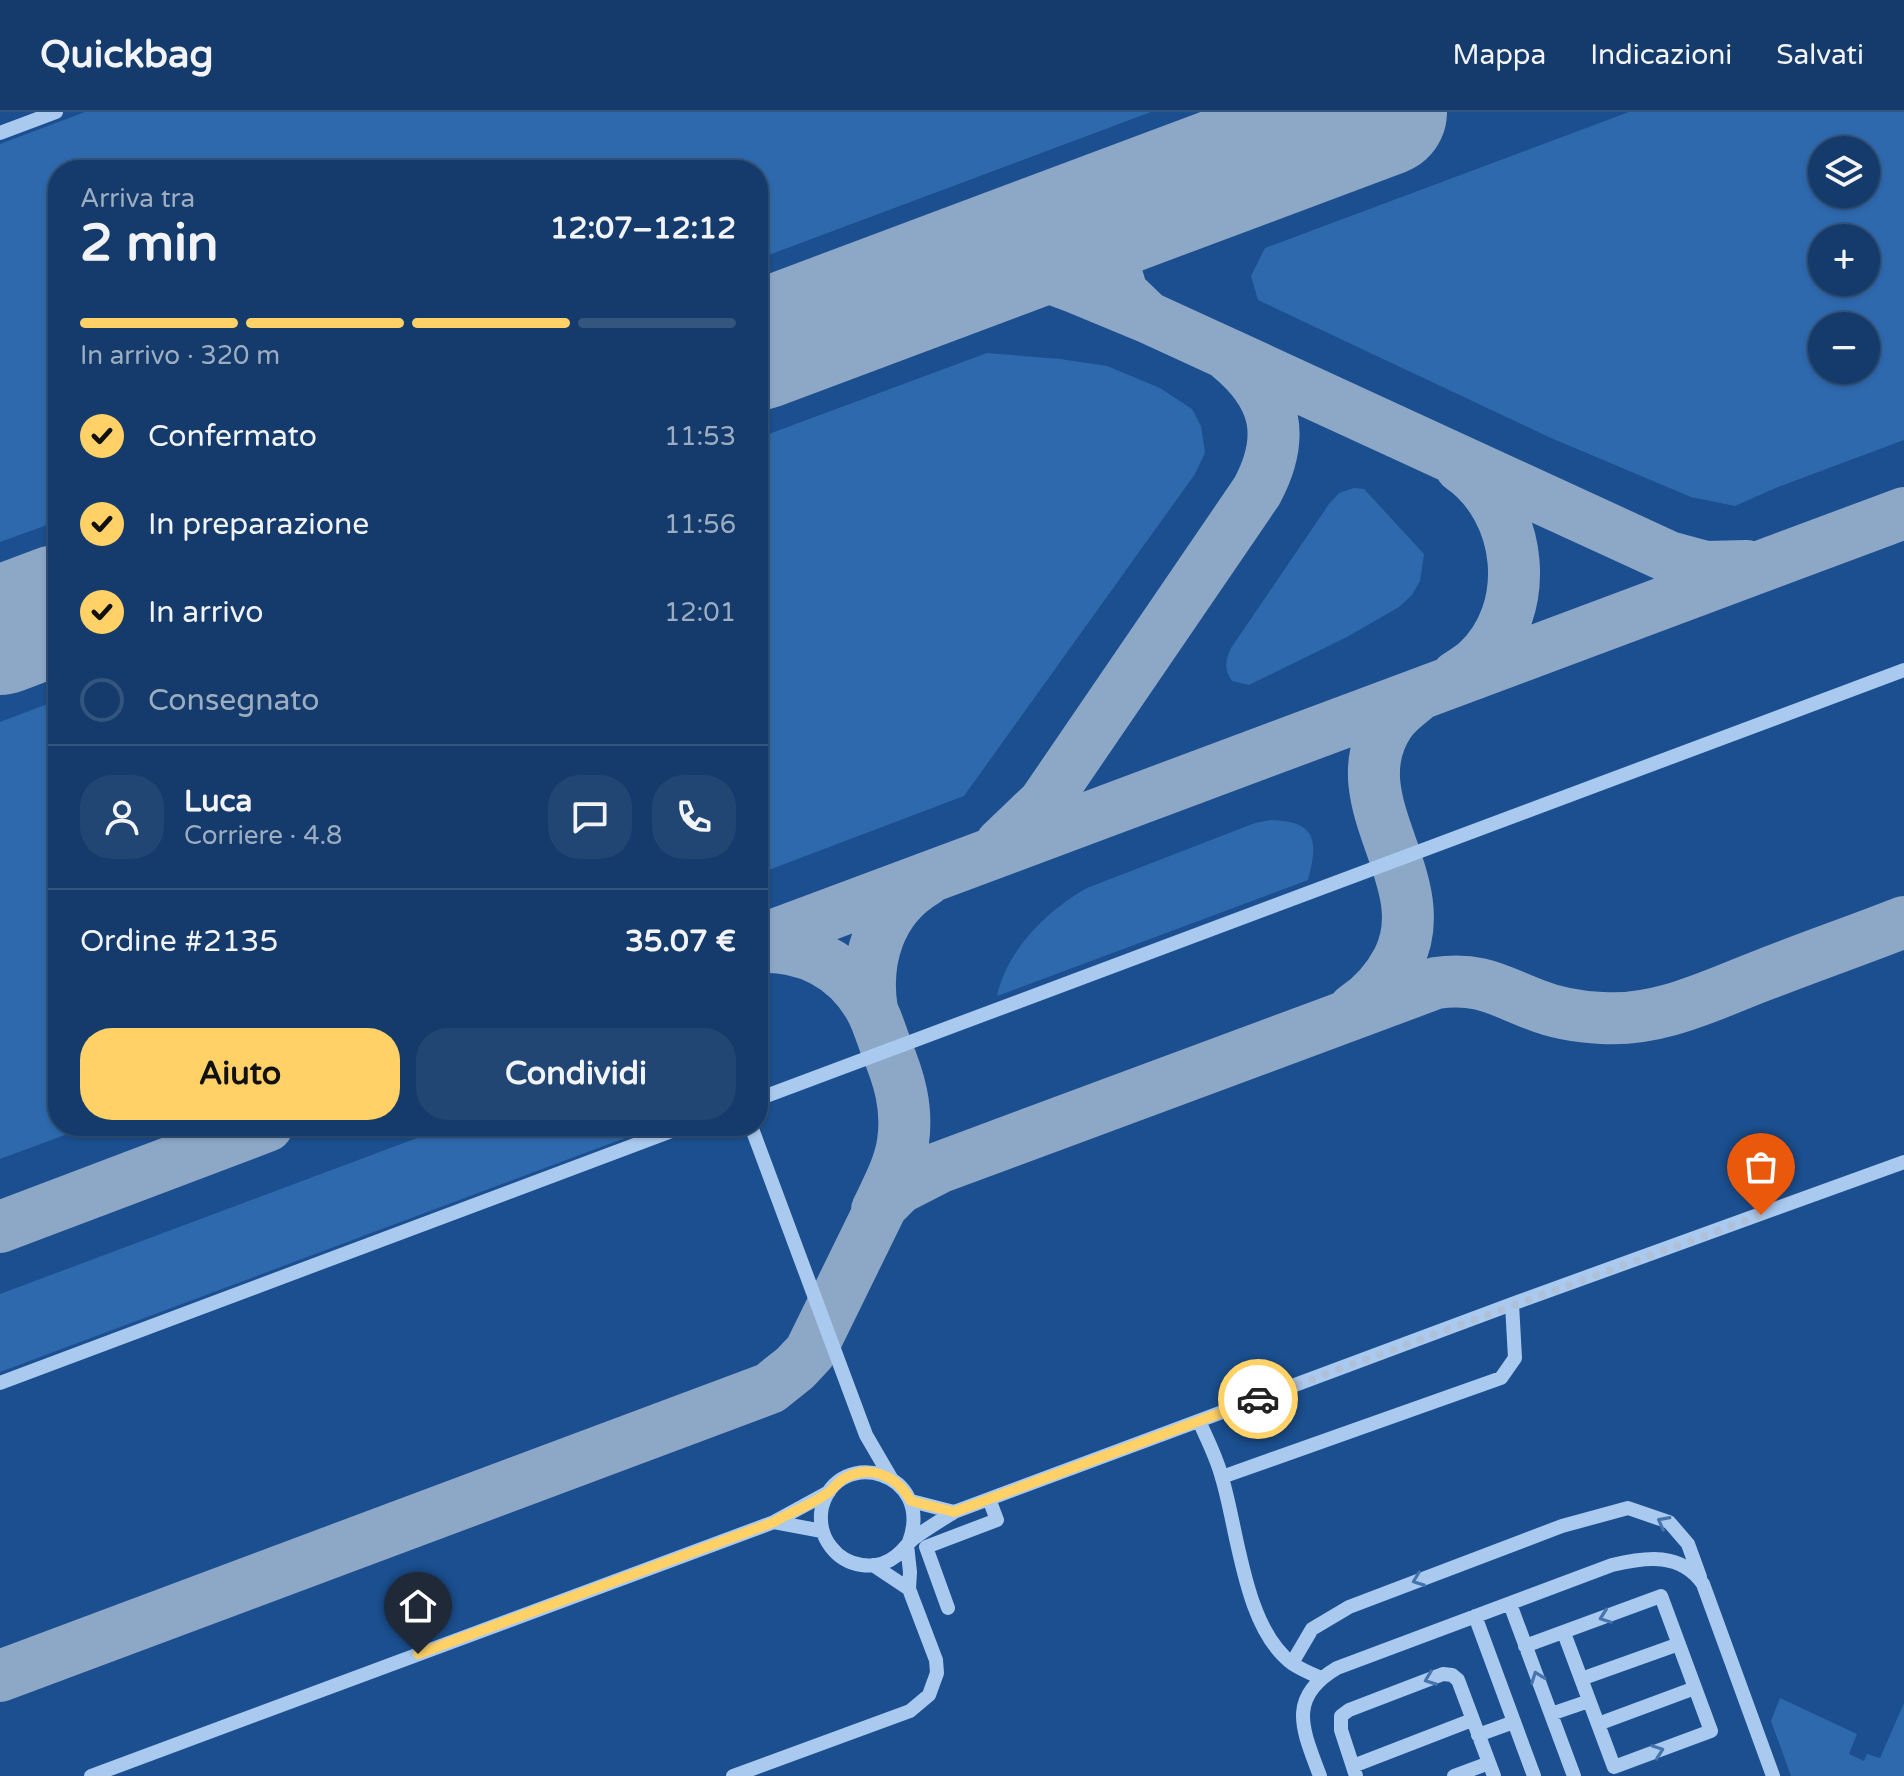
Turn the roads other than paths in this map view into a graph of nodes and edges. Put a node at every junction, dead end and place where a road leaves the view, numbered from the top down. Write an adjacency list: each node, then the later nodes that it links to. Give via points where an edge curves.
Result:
1 (56, 112): 2 (street)
2 (0, 133)
3 (1904, 670): 4 (street)
4 (768, 1095)
5 (658, 1136): 9 (street)
6 (755, 1136): 11 (street)
7 (1904, 1162): 8 (street)
8 (1512, 1304): 10 (street); 13 (street, via 1515,1358 1501,1378)
9 (0, 1383)
10 (1199, 1421): 13 (street); 16 (street)
11 (866, 1435): 12 (street, via 867,1462); 14 (street)
12 (858, 1473): 14 (street); 15 (street)
13 (1222, 1477): 31 (street, via 1244,1576 1270,1636)
14 (891, 1478): 17 (street)
15 (829, 1492): 19 (street); 20 (street)
16 (989, 1499): 18 (street); 26 (street, via 997,1520 926,1547)
17 (911, 1501): 18 (street); 21 (street, via 915,1515)
18 (954, 1512): 21 (street)
19 (774, 1522): 20 (street); 42 (street)
20 (822, 1531): 22 (street, via 835,1553 847,1561)
21 (908, 1543): 22 (street, via 886,1562); 24 (street)
22 (873, 1565): 24 (street)
23 (1703, 1584): 25 (street, via 1679,1563 1651,1558 1612,1565); 31 (street, one-way to 31, via 1688,1544 1669,1522 1628,1508 1562,1526 1349,1607 1312,1629); 48 (street)
24 (909, 1589): 43 (street, via 936,1660 935,1685 921,1704)
25 (1510, 1604): 27 (street); 30 (street)
26 (948, 1608)
27 (1475, 1616): 32 (street); 37 (street)
28 (1564, 1633): 29 (street, one-way to 28, via 1661,1596); 30 (street); 33 (street)
29 (1679, 1644): 33 (street); 34 (street)
30 (1525, 1646): 36 (street, one-way to 30)
31 (1292, 1663): 32 (street)
32 (1321, 1678): 44 (street, via 1310,1688 1302,1712)
33 (1581, 1679): 35 (street)
34 (1695, 1688): 38 (street); 38 (street, one-way to 34, via 1614,1767 1711,1731)
35 (1589, 1701): 36 (street); 38 (street)
36 (1551, 1714): 47 (street)
37 (1514, 1722): 39 (street); 46 (street)
38 (1598, 1724)
39 (1475, 1728): 40 (street); 41 (street); 41 (street, one-way to 41, via 1458,1680 1443,1674 1341,1716)
40 (1492, 1770): 45 (street)
41 (1355, 1771)
42 (91, 1776)
43 (733, 1776)
44 (1320, 1776)
45 (1454, 1776)
46 (1534, 1776)
47 (1574, 1776)
48 (1773, 1776)

